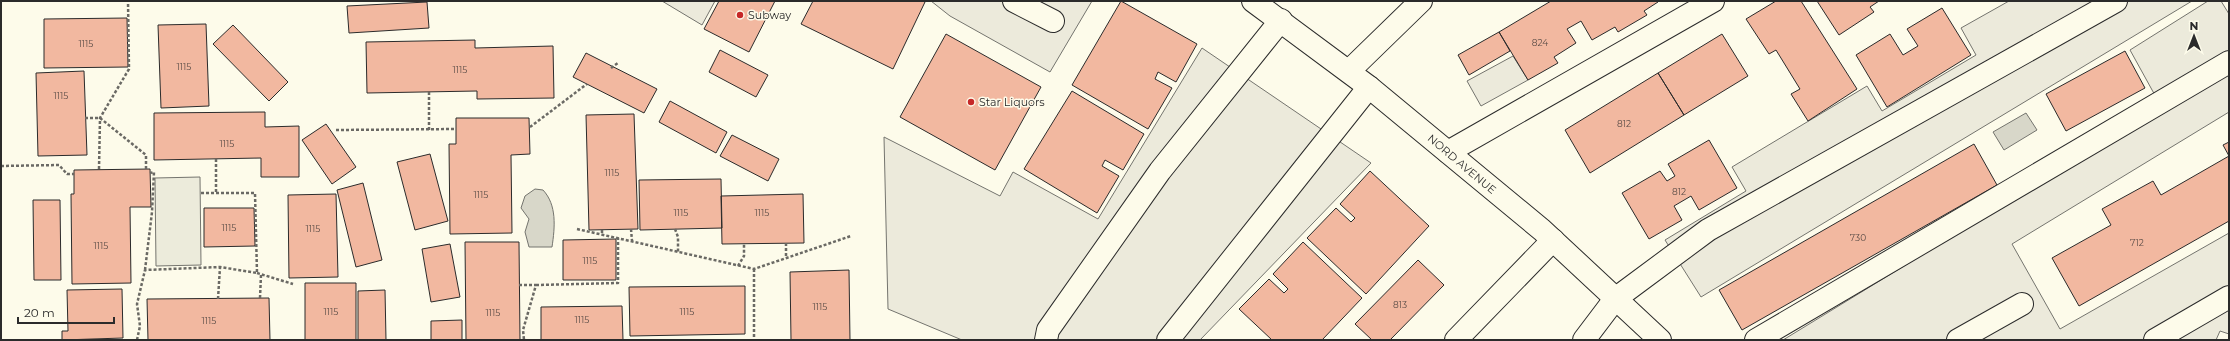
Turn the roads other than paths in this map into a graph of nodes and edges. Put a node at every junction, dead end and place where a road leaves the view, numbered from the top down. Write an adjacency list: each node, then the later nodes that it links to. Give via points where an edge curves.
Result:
1 (1014, 1): 7 (main road)
2 (1253, 1): 6 (main road, NORD AVENUE)
3 (1420, 1): 9 (main road)
4 (1713, 1): 11 (main road)
5 (2116, 1): 14 (main road, via 1708,230)
6 (1281, 20): 9 (main road, NORD AVENUE); 16 (main road, via 1160,171 1048,330)
7 (1053, 21)
8 (2229, 62): 21 (main road)
9 (1349, 71): 10 (main road, NORD AVENUE)
10 (1369, 87): 11 (main road, NORD AVENUE); 17 (main road)
11 (1448, 152): 12 (main road, NORD AVENUE)
12 (1553, 240): 14 (main road, NORD AVENUE); 18 (main road)
13 (2229, 297): 23 (main road)
14 (1615, 299): 19 (main road); 20 (main road, NORD AVENUE)
15 (2022, 304): 22 (main road)
16 (1046, 340)
17 (1168, 340)
18 (1456, 340)
19 (1584, 340)
20 (1660, 340)
21 (1756, 340)
22 (1958, 340)
23 (2155, 340)

